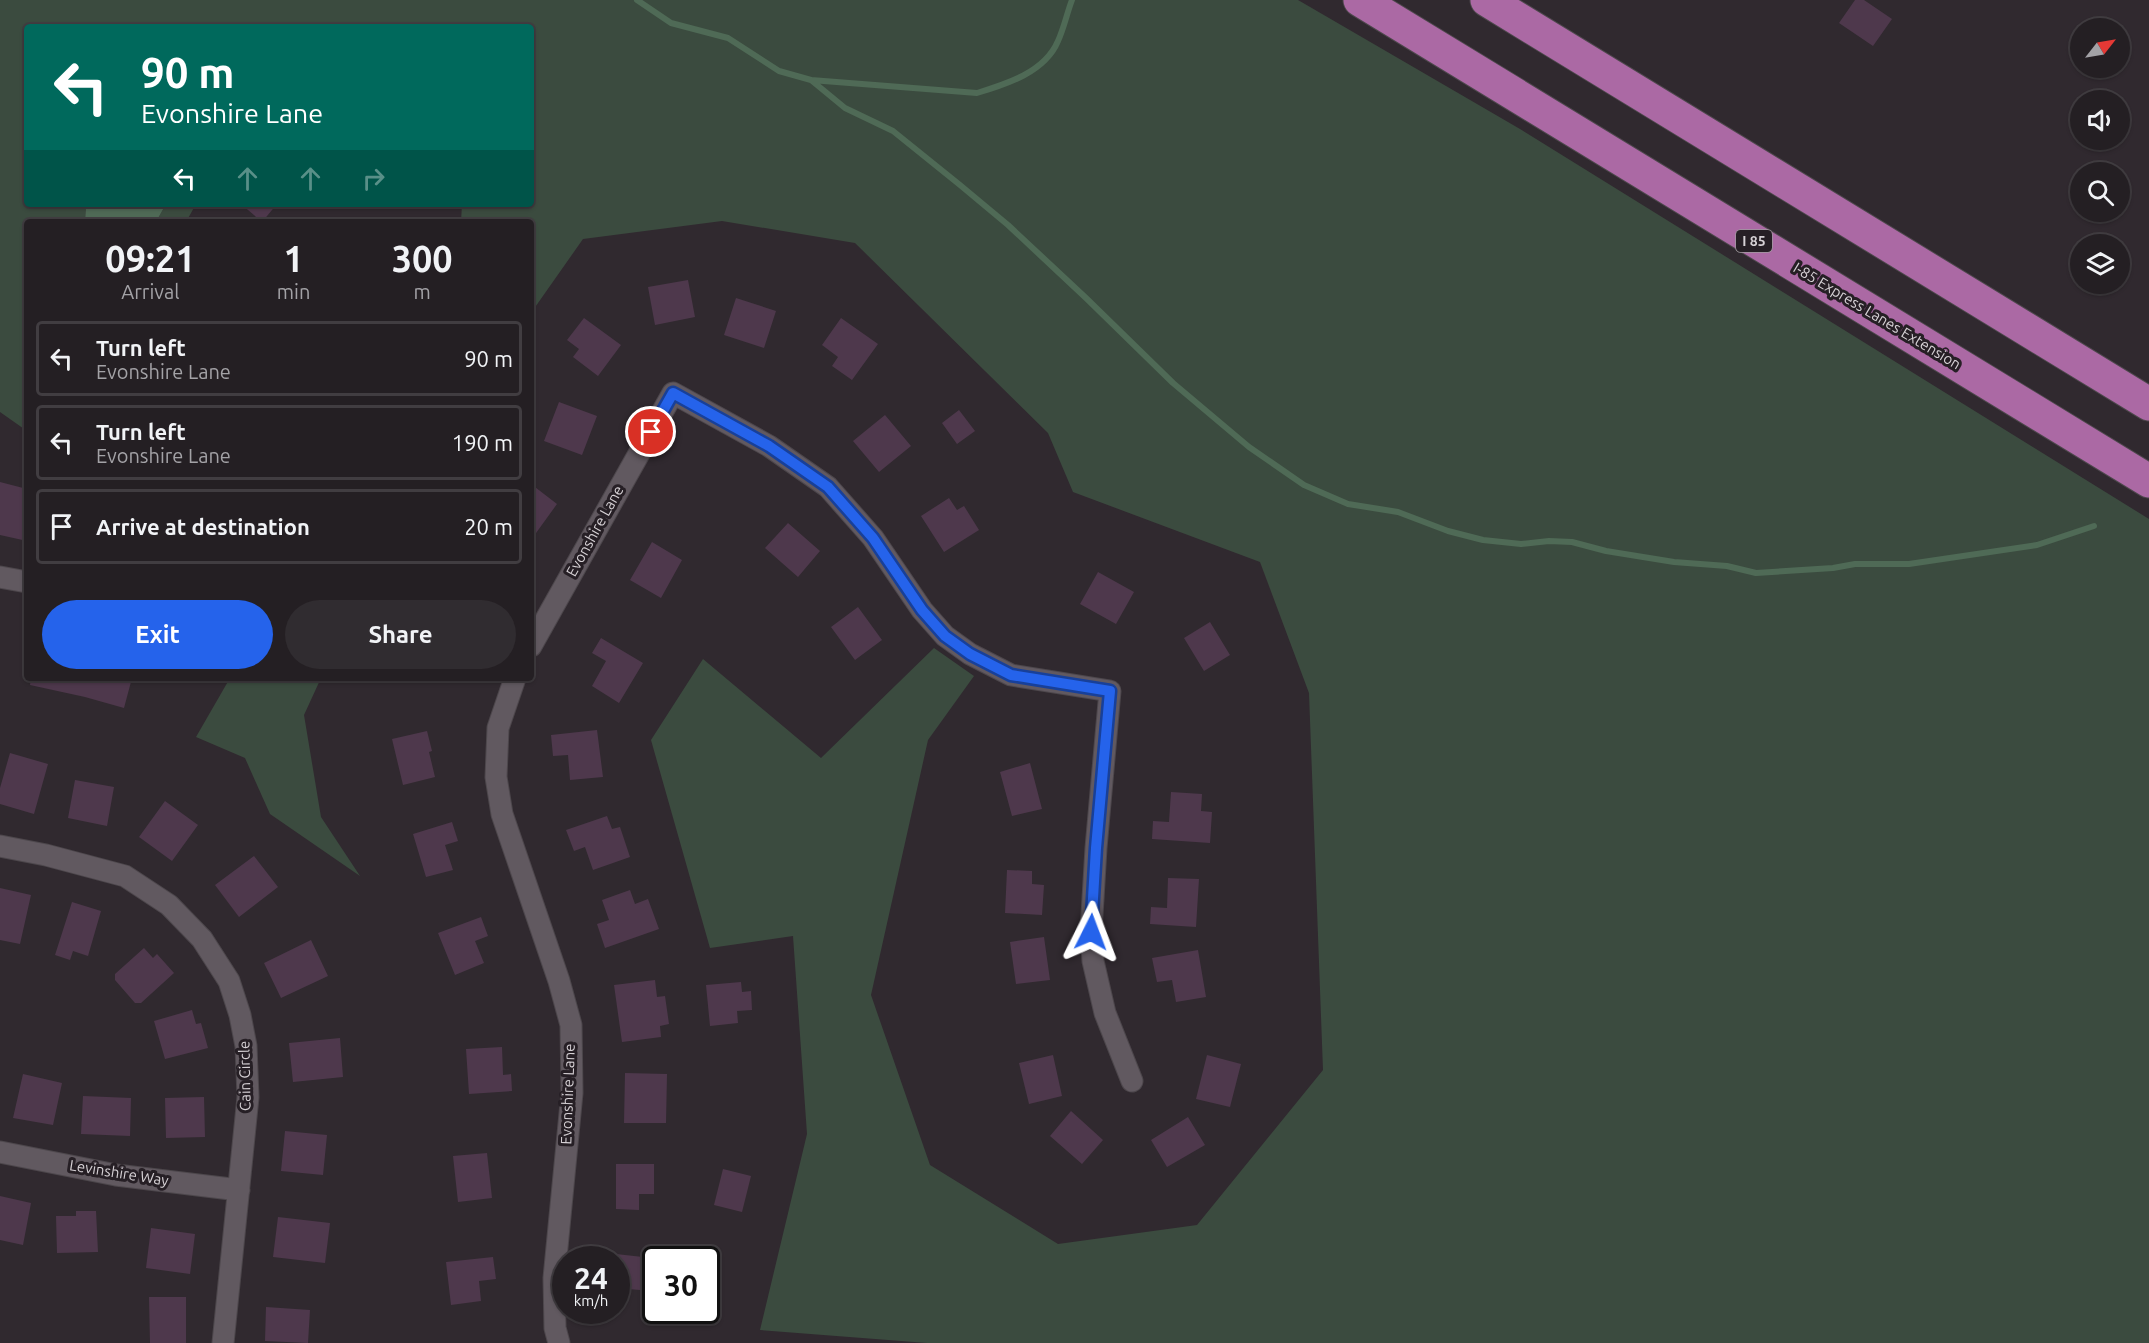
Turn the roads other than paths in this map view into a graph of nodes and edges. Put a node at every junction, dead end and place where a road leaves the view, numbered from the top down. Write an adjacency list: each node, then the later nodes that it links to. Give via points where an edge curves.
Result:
1 (1360, 0): 4 (highway, I-85 Express Lanes Extension / I 85)
2 (1487, 0): 3 (highway)
3 (2149, 404)
4 (2149, 480)
5 (0, 576): 6 (street)
6 (24, 581)
7 (534, 641): 10 (street, Evonshire Lane, via 673,393 769,446 828,487 873,538 922,610 945,636 970,654 1011,675 1110,691 1091,932 1105,1013)
8 (514, 681): 14 (street, Evonshire Lane, via 498,728 496,777 502,814 571,1026 572,1093 554,1278)
9 (0, 846): 12 (street, Cain Circle, via 125,876 169,905 202,939 229,981 246,1046 248,1097)
10 (1132, 1081)
11 (0, 1152): 12 (street, Levinshire Way, via 116,1175)
12 (239, 1190): 13 (street, Cain Circle)
13 (223, 1343)
14 (559, 1343)

